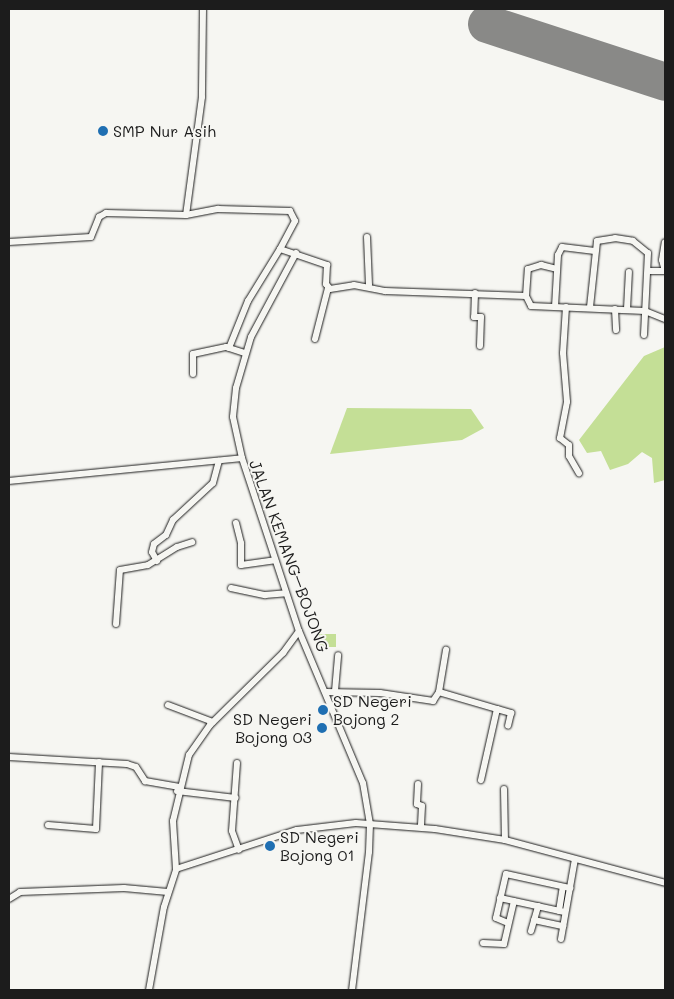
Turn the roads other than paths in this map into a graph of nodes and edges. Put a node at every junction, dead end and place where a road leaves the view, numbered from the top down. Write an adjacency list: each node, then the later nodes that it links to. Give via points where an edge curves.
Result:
1 (203, 9): 2 (street, via 202,97)
2 (186, 215): 4 (street, via 106,213 99,216 91,237); 6 (street, via 218,209 290,211 295,221)
3 (367, 237): 12 (street)
4 (9, 242)
5 (665, 242): 10 (street, via 662,260 665,271)
6 (280, 249): 8 (street); 27 (street, via 252,293)
7 (595, 251): 9 (street, via 562,247); 10 (street, via 599,239 633,241 646,250); 18 (street)
8 (296, 253): 13 (street, via 328,266); 28 (street)
9 (557, 269): 15 (street, via 537,265 528,269); 16 (street)
10 (648, 271): 21 (street)
11 (629, 272): 20 (street)
12 (369, 285): 13 (street); 14 (street, via 385,291)
13 (328, 288): 25 (street)
14 (474, 293): 15 (street); 26 (street, via 474,317 481,317)
15 (526, 296): 16 (street, via 531,306)
16 (555, 307): 17 (street)
17 (566, 307): 18 (street); 32 (street, via 563,354 567,402 560,438 569,445 569,458)
18 (590, 308): 19 (street)
19 (615, 309): 20 (street); 23 (street)
20 (627, 309): 21 (street)
21 (645, 311): 22 (street); 24 (street)
22 (665, 319)
23 (616, 330)
24 (644, 335)
25 (314, 339)
26 (480, 346)
27 (229, 348): 28 (street); 29 (street, via 192,354)
28 (245, 353): 30 (street, via 233,406)
29 (193, 374)
30 (242, 458): 31 (street, JALAN KEMANG–BOJONG); 36 (street, JALAN KEMANG–BOJONG)
31 (219, 461): 33 (street, JALAN KEMANG–BOJONG); 37 (street, via 213,483 173,520 166,534 154,544 152,552)
32 (579, 472)
33 (9, 481)
34 (236, 522): 36 (street, via 241,543 241,565)
35 (192, 542): 37 (street, via 163,554)
36 (275, 560): 39 (street, JALAN KEMANG–BOJONG)
37 (157, 561): 40 (street, via 120,570)
38 (231, 588): 39 (street, via 265,595)
39 (286, 593): 41 (street, JALAN KEMANG–BOJONG)
40 (116, 624)
41 (299, 631): 45 (street, JALAN KEMANG–BOJONG); 49 (street, via 283,653)
42 (446, 650): 46 (street)
43 (338, 655): 44 (street)
44 (335, 691): 45 (street); 46 (street, via 433,701)
45 (326, 692): 59 (street, JALAN KEMANG–BOJONG, via 363,783)
46 (439, 692): 48 (street)
47 (168, 704): 49 (street)
48 (496, 709): 50 (street, via 511,713); 54 (street)
49 (213, 722): 56 (street, via 189,755)
50 (508, 726)
51 (9, 757): 52 (street)
52 (99, 762): 56 (street, via 131,765 145,781); 60 (street, via 96,829)
53 (237, 763): 58 (street)
54 (481, 780)
55 (418, 784): 61 (street, via 416,804 422,806)
56 (178, 789): 58 (street); 65 (street, via 172,832)
57 (504, 789): 62 (street)
58 (236, 798): 63 (street, via 232,831)
59 (370, 824): 61 (street); 63 (street, via 356,822 297,830); 81 (street, JALAN KEMANG–BOJONG)
60 (48, 825)
61 (421, 827): 62 (street)
62 (505, 840): 64 (street)
63 (239, 850): 65 (street)
64 (575, 859): 66 (street); 67 (street)
65 (176, 869): 68 (street)
66 (665, 883)
67 (566, 887): 69 (street, via 507,873); 73 (street)
68 (168, 892): 70 (street, via 124,888 20,892); 80 (street)
69 (500, 898): 71 (street); 75 (street, via 496,919)
70 (9, 899)
71 (514, 901): 72 (street); 75 (street)
72 (538, 906): 73 (street); 74 (street)
73 (562, 911): 76 (street)
74 (534, 920): 76 (street); 77 (street)
75 (508, 923): 79 (street, via 502,946)
76 (563, 926): 78 (street)
77 (531, 931)
78 (561, 939)
79 (483, 943)
80 (150, 990)
81 (352, 990)

